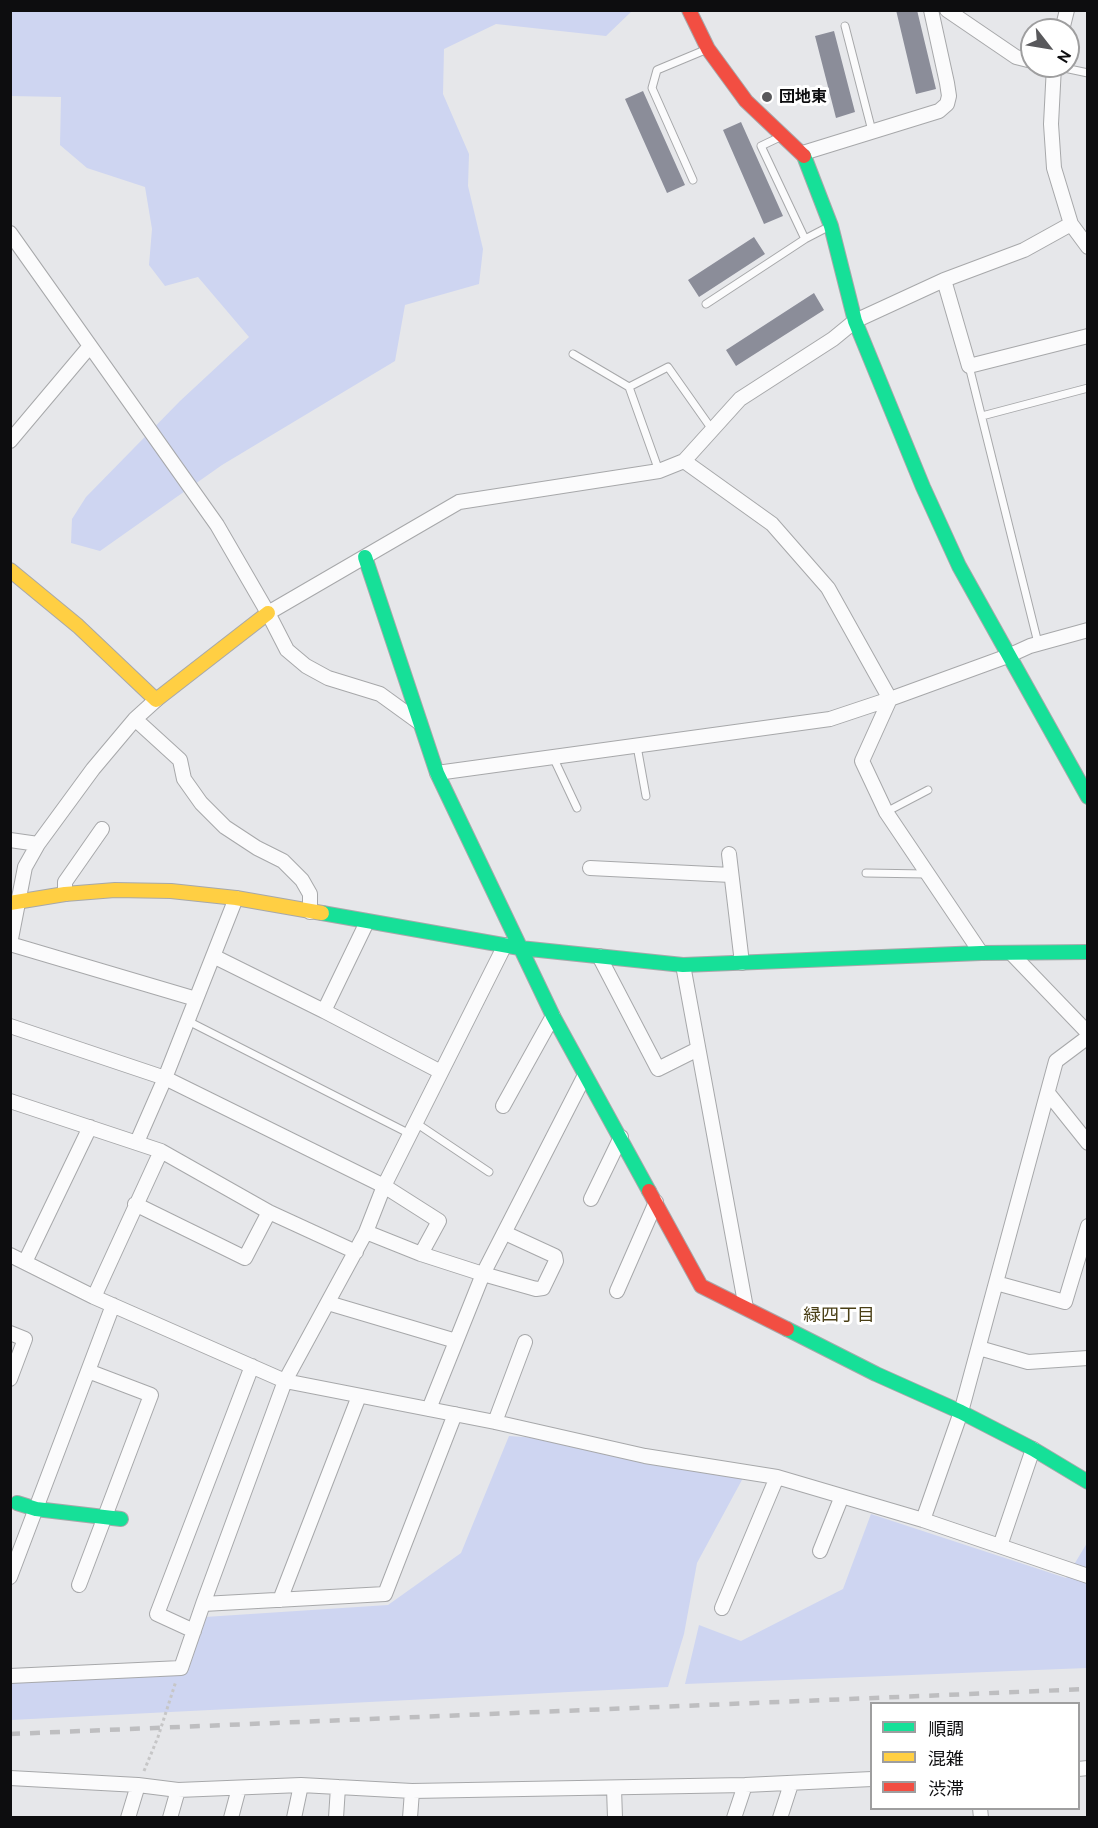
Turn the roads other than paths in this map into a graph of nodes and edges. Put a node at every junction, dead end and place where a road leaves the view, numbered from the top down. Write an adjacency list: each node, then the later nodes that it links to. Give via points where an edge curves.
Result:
1 (689, 10): 5 (street)
2 (931, 10): 8 (street, via 948,89 947,104 939,111)
3 (946, 10): 6 (street)
4 (845, 26): 8 (lane)
5 (708, 49): 9 (street, via 746,101); 11 (lane, via 657,70 652,88)
6 (1020, 58)
7 (1053, 78): 12 (street, via 1054,168)
8 (872, 131): 10 (street)
9 (785, 135): 10 (street); 15 (lane, via 762,146)
10 (803, 153): 13 (street)
11 (693, 180)
12 (1071, 224): 16 (street); 17 (street, via 1024,250)
13 (831, 226): 15 (lane); 19 (street)
14 (10, 233): 21 (street)
15 (805, 239): 18 (lane)
16 (1088, 247)
17 (944, 280): 19 (street); 23 (street)
18 (706, 304)
19 (855, 321): 27 (street, via 740,399); 36 (street, via 959,566)
20 (1088, 336): 23 (street)
21 (90, 346): 28 (street); 33 (street, via 217,525)
22 (573, 354): 24 (lane)
23 (969, 366): 26 (lane)
24 (628, 387): 27 (lane, via 668,367); 30 (lane)
25 (1088, 388): 26 (lane)
26 (982, 416): 35 (lane)
27 (711, 428): 29 (street)
28 (10, 441)
29 (684, 461): 30 (street); 37 (street, via 772,524 828,588)
30 (659, 471): 31 (street, via 459,502)
31 (365, 557): 33 (street); 40 (street)
32 (10, 570): 38 (street, via 78,626)
33 (268, 613): 38 (street); 40 (street, via 287,650 306,666 328,678 380,694)
34 (1088, 630): 35 (street)
35 (1038, 644): 36 (street)
36 (1008, 656): 37 (street); 46 (street)
37 (890, 699): 41 (street, via 830,719); 48 (street, via 862,761)
38 (156, 700): 39 (street)
39 (135, 719): 51 (street); 60 (street, via 180,760 184,779 225,827 283,861 302,880 310,894)
40 (420, 724): 43 (street)
41 (637, 746): 42 (street); 45 (lane)
42 (553, 757): 43 (street); 47 (lane)
43 (437, 773): 63 (street)
44 (928, 790): 48 (lane)
45 (646, 796)
46 (1088, 797)
47 (577, 808)
48 (886, 812): 55 (street)
49 (102, 829): 57 (street, via 65,882)
50 (10, 840): 51 (street)
51 (38, 844): 59 (street, via 25,867)
52 (729, 854): 56 (street)
53 (590, 868): 56 (street)
54 (866, 873): 55 (lane)
55 (926, 874): 65 (street)
56 (731, 875): 69 (street)
57 (65, 894): 58 (street, via 160,891); 59 (street)
58 (236, 898): 60 (street); 67 (street)
59 (14, 902): 71 (street, via 10,944)
60 (310, 912): 61 (street)
61 (367, 922): 62 (street); 72 (street)
62 (505, 945): 63 (street); 78 (street)
63 (520, 948): 68 (street); 73 (street)
64 (1088, 952): 66 (street)
65 (981, 953): 66 (street); 69 (street)
66 (1012, 954): 76 (street)
67 (213, 956): 71 (street); 72 (street)
68 (598, 956): 70 (street); 77 (street, via 658,1070)
69 (742, 963): 70 (street)
70 (683, 965): 77 (street)
71 (196, 999): 74 (street)
72 (324, 1011): 78 (street)
73 (553, 1016): 79 (street); 83 (street)
74 (188, 1021): 80 (street); 85 (lane)
75 (10, 1026): 80 (street)
76 (1088, 1035): 81 (street, via 1056,1060)
77 (698, 1049): 108 (street)
78 (441, 1072): 85 (street)
79 (585, 1075): 86 (street); 98 (street)
80 (165, 1078): 87 (street); 91 (street)
81 (1048, 1093): 88 (street); 103 (street)
82 (10, 1101): 84 (street)
83 (502, 1106)
84 (90, 1127): 87 (street); 101 (street)
85 (413, 1128): 90 (lane); 91 (street)
86 (621, 1137): 92 (street); 93 (street)
87 (137, 1142): 89 (street)
88 (1088, 1143)
89 (161, 1151): 94 (street); 95 (street)
90 (489, 1172)
91 (384, 1186): 97 (street); 100 (street, via 439,1221)
92 (591, 1199)
93 (656, 1202): 104 (street); 108 (street, via 701,1286)
94 (135, 1204): 95 (street, via 245,1258); 105 (street)
95 (269, 1212): 99 (street)
96 (1088, 1226): 103 (street, via 1065,1302)
97 (366, 1232): 99 (street); 100 (street)
98 (505, 1233): 102 (street); 102 (street, via 555,1256 543,1288)
99 (356, 1252): 106 (street)
100 (421, 1254): 102 (street)
101 (15, 1259): 105 (street)
102 (483, 1274): 110 (street)
103 (996, 1283): 112 (street)
104 (617, 1291)
105 (94, 1297): 107 (street)
106 (328, 1303): 110 (street); 117 (street)
107 (113, 1305): 114 (street); 115 (street)
108 (746, 1308): 120 (street)
109 (10, 1333): 116 (street, via 25,1339)
110 (456, 1341): 119 (street)
111 (525, 1342): 122 (street)
112 (978, 1348): 113 (street, via 1028,1362); 120 (street)
113 (1088, 1358)
114 (252, 1366): 117 (street); 141 (street, via 157,1614)
115 (88, 1371): 128 (street); 129 (street, via 151,1395)
116 (10, 1379)
117 (285, 1381): 118 (street); 139 (street)
118 (359, 1395): 119 (street); 138 (street)
119 (429, 1410): 121 (street)
120 (961, 1412): 123 (street); 131 (street)
121 (455, 1414): 122 (street); 138 (street, via 385,1594)
122 (495, 1422): 124 (street, via 645,1456)
123 (1034, 1449): 125 (street); 132 (street)
124 (777, 1477): 126 (street); 140 (street)
125 (1088, 1482)
126 (842, 1496): 131 (street); 133 (street)
127 (14, 1502): 128 (street)
128 (36, 1509): 129 (street); 134 (street)
129 (106, 1517): 130 (street); 137 (street)
130 (121, 1519)
131 (923, 1520): 132 (street)
132 (1000, 1546): 135 (street)
133 (820, 1551)
134 (15, 1552): 136 (street)
135 (1088, 1576)
136 (10, 1577)
137 (79, 1585)
138 (280, 1600): 139 (street)
139 (203, 1604): 141 (street)
140 (722, 1608)
141 (194, 1630): 142 (street, via 181,1668)
142 (10, 1676)
143 (10, 1778): 146 (street)
144 (870, 1779): 145 (street)
145 (791, 1784): 148 (street); 162 (street)
146 (138, 1785): 152 (street); 154 (street)
147 (302, 1785): 149 (street); 150 (street); 157 (street)
148 (745, 1785): 151 (street); 161 (street)
149 (338, 1787): 153 (street); 158 (street)
150 (240, 1788): 152 (street); 156 (street)
151 (614, 1788): 153 (street); 160 (street)
152 (178, 1790): 155 (street)
153 (412, 1791): 159 (street)
154 (128, 1818)
155 (170, 1818)
156 (231, 1818)
157 (294, 1818)
158 (336, 1818)
159 (410, 1818)
160 (615, 1818)
161 (734, 1818)
162 (780, 1818)

